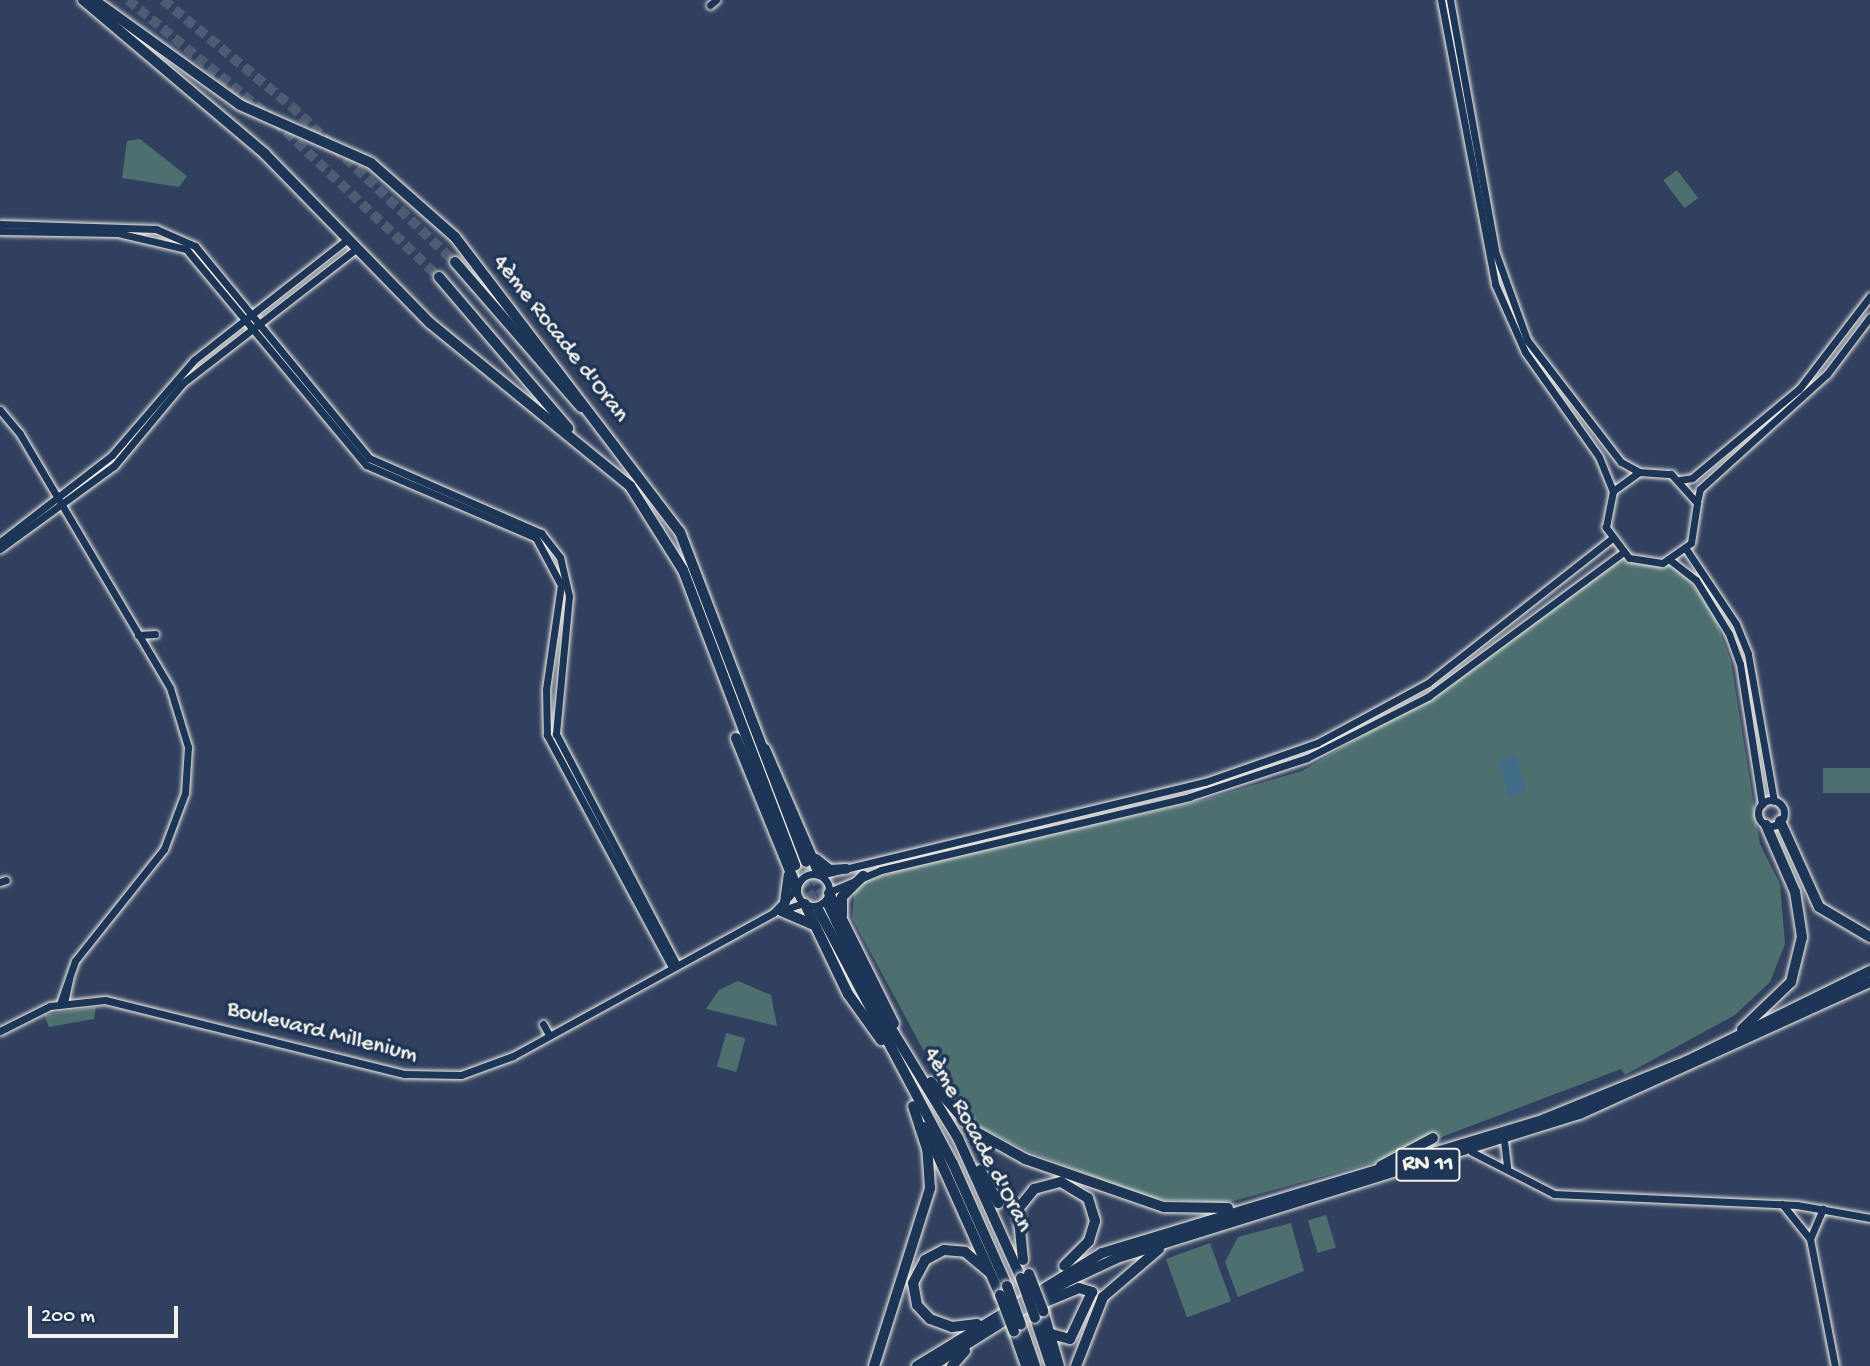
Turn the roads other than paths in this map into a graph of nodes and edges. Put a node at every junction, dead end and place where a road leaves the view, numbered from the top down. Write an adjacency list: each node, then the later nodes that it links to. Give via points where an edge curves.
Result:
1 (83, 0): 7 (highway, 4ème Rocade d'Oran, via 265,154)
2 (94, 0): 16 (highway, 4ème Rocade d'Oran, via 240,105 346,150 393,181 455,237)
3 (1441, 0): 20 (main road, via 1495,284 1525,352 1599,457)
4 (1450, 0): 18 (main road, via 1508,296 1554,383 1606,447)
5 (0, 224): 12 (main road, via 156,229 203,252)
6 (0, 231): 12 (main road, via 117,233 169,242 198,258)
7 (348, 239): 8 (highway, 4ème Rocade d'Oran); 12 (main road)
8 (357, 248): 14 (main road); 17 (highway, 4ème Rocade d'Oran, via 457,346)
9 (455, 262): 16 (highway)
10 (439, 277): 17 (highway)
11 (1870, 296): 19 (main road, via 1799,389 1692,478)
12 (251, 316): 14 (main road); 21 (main road, via 177,376 113,455)
13 (1870, 317): 22 (main road, via 1827,374 1700,489)
14 (257, 324): 21 (main road, via 183,383 114,466); 49 (main road, via 366,465 518,526 549,556 561,598 546,689 547,735)
15 (0, 411): 21 (main road)
16 (606, 432): 37 (highway, 4ème Rocade d'Oran, via 669,514 698,565)
17 (575, 437): 37 (highway, 4ème Rocade d'Oran, via 629,486 657,523 691,588 720,673)
18 (1639, 472): 19 (main road); 20 (main road)
19 (1681, 480): 22 (main road)
20 (1613, 491): 23 (main road, via 1605,515)
21 (60, 501): 24 (main road); 25 (main road); 30 (main road)
22 (1697, 503): 26 (main road, via 1698,527)
23 (1611, 539): 27 (main road); 31 (main road, via 1428,683)
24 (0, 542)
25 (0, 549)
26 (1686, 549): 28 (main road); 33 (main road, via 1736,624 1748,654)
27 (1622, 553): 28 (main road, via 1645,563); 32 (main road, via 1429,696)
28 (1670, 560): 34 (main road, via 1696,580 1732,644)
29 (155, 634): 30 (main road)
30 (138, 635): 52 (main road, via 182,717 189,755 185,793 156,864 69,975)
31 (1317, 743): 32 (main road); 38 (main road, via 1205,782)
32 (1322, 751): 40 (main road, via 1223,788)
33 (1774, 801): 34 (main road); 35 (main road, via 1783,810)
34 (1762, 804): 36 (main road, via 1758,815)
35 (1780, 821): 36 (main road); 48 (highway, via 1819,906)
36 (1766, 825): 61 (highway, via 1799,906 1799,962 1774,1003)
37 (800, 862): 38 (highway); 39 (highway); 41 (highway); 44 (highway)
38 (846, 869): 39 (main road)
39 (820, 875): 41 (main road, via 808,874); 42 (main road)
40 (863, 876): 42 (main road); 46 (highway, via 842,897)
41 (796, 887): 43 (main road); 44 (main road)
42 (829, 896): 43 (main road, via 819,905); 46 (highway); 60 (highway, 4ème Rocade d'Oran, via 870,994)
43 (804, 904): 44 (main road); 47 (highway)
44 (780, 908): 47 (highway); 49 (main road, Boulevard Millenium)
45 (819, 911): 59 (highway, 4ème Rocade d'Oran)
46 (843, 919): 60 (highway)
47 (818, 929): 59 (highway, via 857,1009)
48 (1870, 937)
49 (675, 966): 58 (main road, Boulevard Millenium)
50 (1870, 971): 61 (highway, RN 11)
51 (1870, 982): 66 (highway, RN 11, via 1661,1080)
52 (66, 987): 53 (main road); 54 (main road); 55 (main road)
53 (86, 1001): 54 (main road, Boulevard Millenium); 58 (main road, Boulevard Millenium, via 121,1003 426,1078 477,1071)
54 (62, 1003): 55 (main road, Boulevard Millenium)
55 (50, 1006): 57 (main road, Boulevard Millenium)
56 (542, 1024): 58 (main road)
57 (0, 1031)
58 (550, 1035)
59 (887, 1044): 63 (highway, 4ème Rocade d'Oran)
60 (902, 1044): 62 (highway, 4ème Rocade d'Oran)
61 (1722, 1045): 70 (highway, RN 11, via 1537,1122)
62 (922, 1073): 68 (highway, 4ème Rocade d'Oran); 71 (highway, via 972,1130 1025,1159 1164,1208)
63 (906, 1078): 64 (highway); 84 (highway, 4ème Rocade d'Oran, bridge, via 989,1235)
64 (913, 1106): 79 (highway); 88 (highway, via 929,1158 928,1200)
65 (1433, 1138): 70 (highway)
66 (1504, 1141): 67 (highway, RN 11); 69 (main road)
67 (1472, 1153): 69 (main road); 75 (highway, RN 11)
68 (969, 1160): 77 (highway, via 989,1183); 80 (highway, 4ème Rocade d'Oran)
69 (1507, 1167): 72 (main road, via 1555,1194)
70 (1338, 1182): 71 (highway, RN 11)
71 (1260, 1204): 78 (highway, RN 11, via 1154,1234)
72 (1782, 1204): 73 (main road); 76 (main road)
73 (1823, 1209): 74 (main road); 76 (main road)
74 (1870, 1218)
75 (1179, 1238): 83 (highway, RN 11, via 1086,1271); 94 (highway, via 1111,1287 1087,1326)
76 (1810, 1239): 95 (main road)
77 (1023, 1260): 78 (highway, via 1017,1217 1021,1203 1044,1184 1071,1185 1091,1203 1094,1231); 80 (highway)
78 (1057, 1275): 82 (highway, RN 11)
79 (993, 1276): 82 (highway, via 972,1255 950,1249 925,1260 913,1283 917,1305 937,1324); 84 (highway, bridge)
80 (1025, 1276): 81 (highway, 4ème Rocade d'Oran, bridge)
81 (1039, 1314): 85 (highway); 92 (highway, 4ème Rocade d'Oran)
82 (984, 1322): 89 (highway, RN 11)
83 (1003, 1324): 85 (highway, via 1056,1296 1089,1289 1091,1301 1070,1339); 86 (highway, RN 11)
84 (1017, 1328): 87 (highway, 4ème Rocade d'Oran)
85 (1051, 1334): 93 (highway)
86 (984, 1335): 90 (highway, RN 11); 91 (highway)
87 (1027, 1365)
88 (874, 1366)
89 (917, 1366)
90 (932, 1366)
91 (952, 1366)
92 (1051, 1366)
93 (1059, 1366)
94 (1076, 1366)
95 (1835, 1366)

